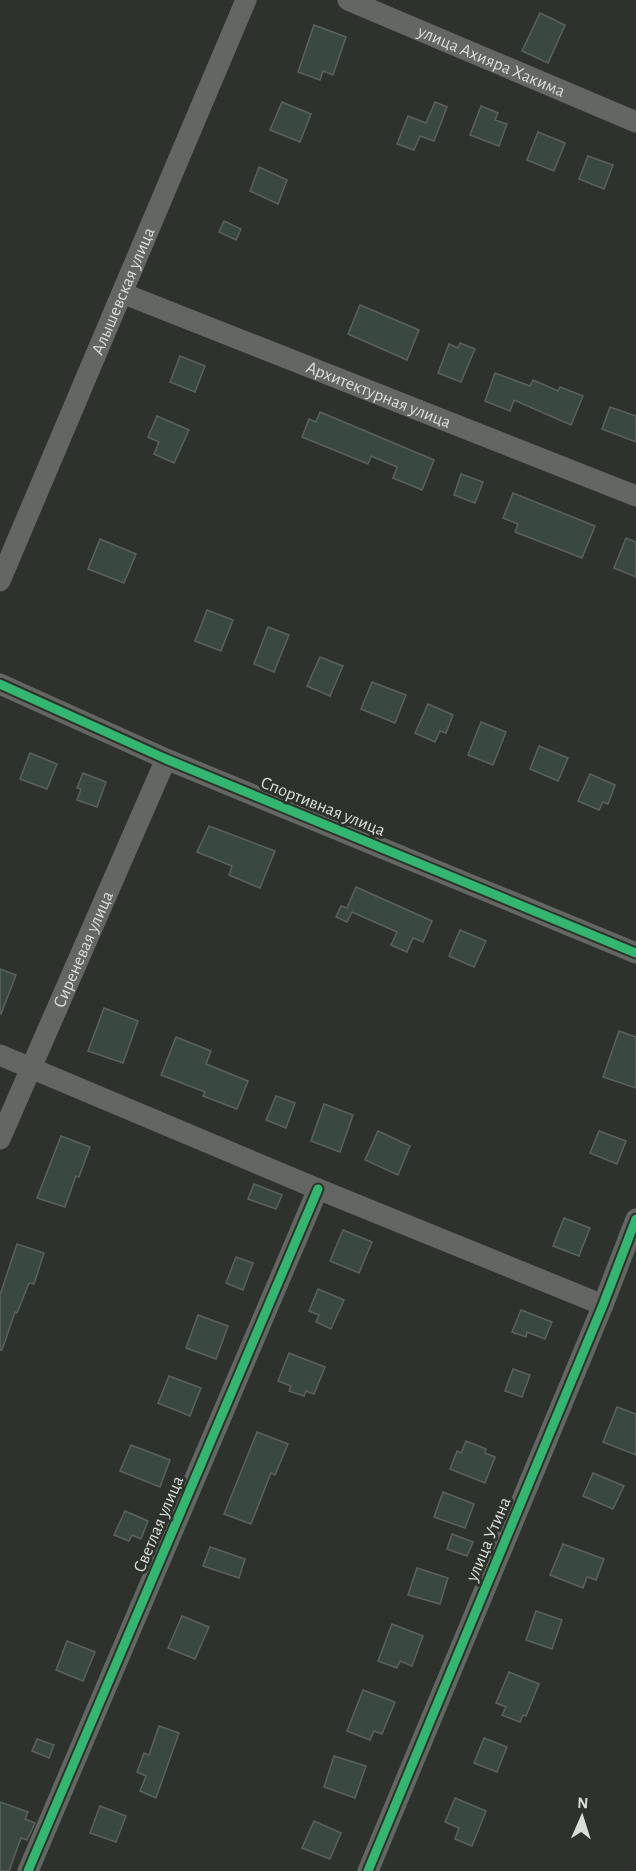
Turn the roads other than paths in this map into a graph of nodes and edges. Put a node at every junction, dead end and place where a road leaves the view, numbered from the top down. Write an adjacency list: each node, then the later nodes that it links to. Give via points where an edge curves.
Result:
1 (246, 0): 4 (street, Алышевская улица)
2 (348, 0): 3 (street, улица Ахияра Хакима)
3 (636, 122)
4 (122, 293): 5 (street, Архитектурная улица); 6 (street, Алышевская улица)
5 (636, 496)
6 (0, 581)
7 (0, 684): 8 (street, Спортивная улица)
8 (166, 759): 9 (street, Спортивная улица); 11 (street, Сиреневая улица)
9 (636, 953)
10 (0, 1055): 11 (street)
11 (30, 1067): 12 (street, Сиреневая улица); 13 (street)
12 (0, 1140)
13 (318, 1189): 15 (street); 16 (street, Светлая улица)
14 (636, 1219): 15 (street, улица Утина)
15 (603, 1305): 17 (street, улица Утина)
16 (28, 1871)
17 (368, 1871)

